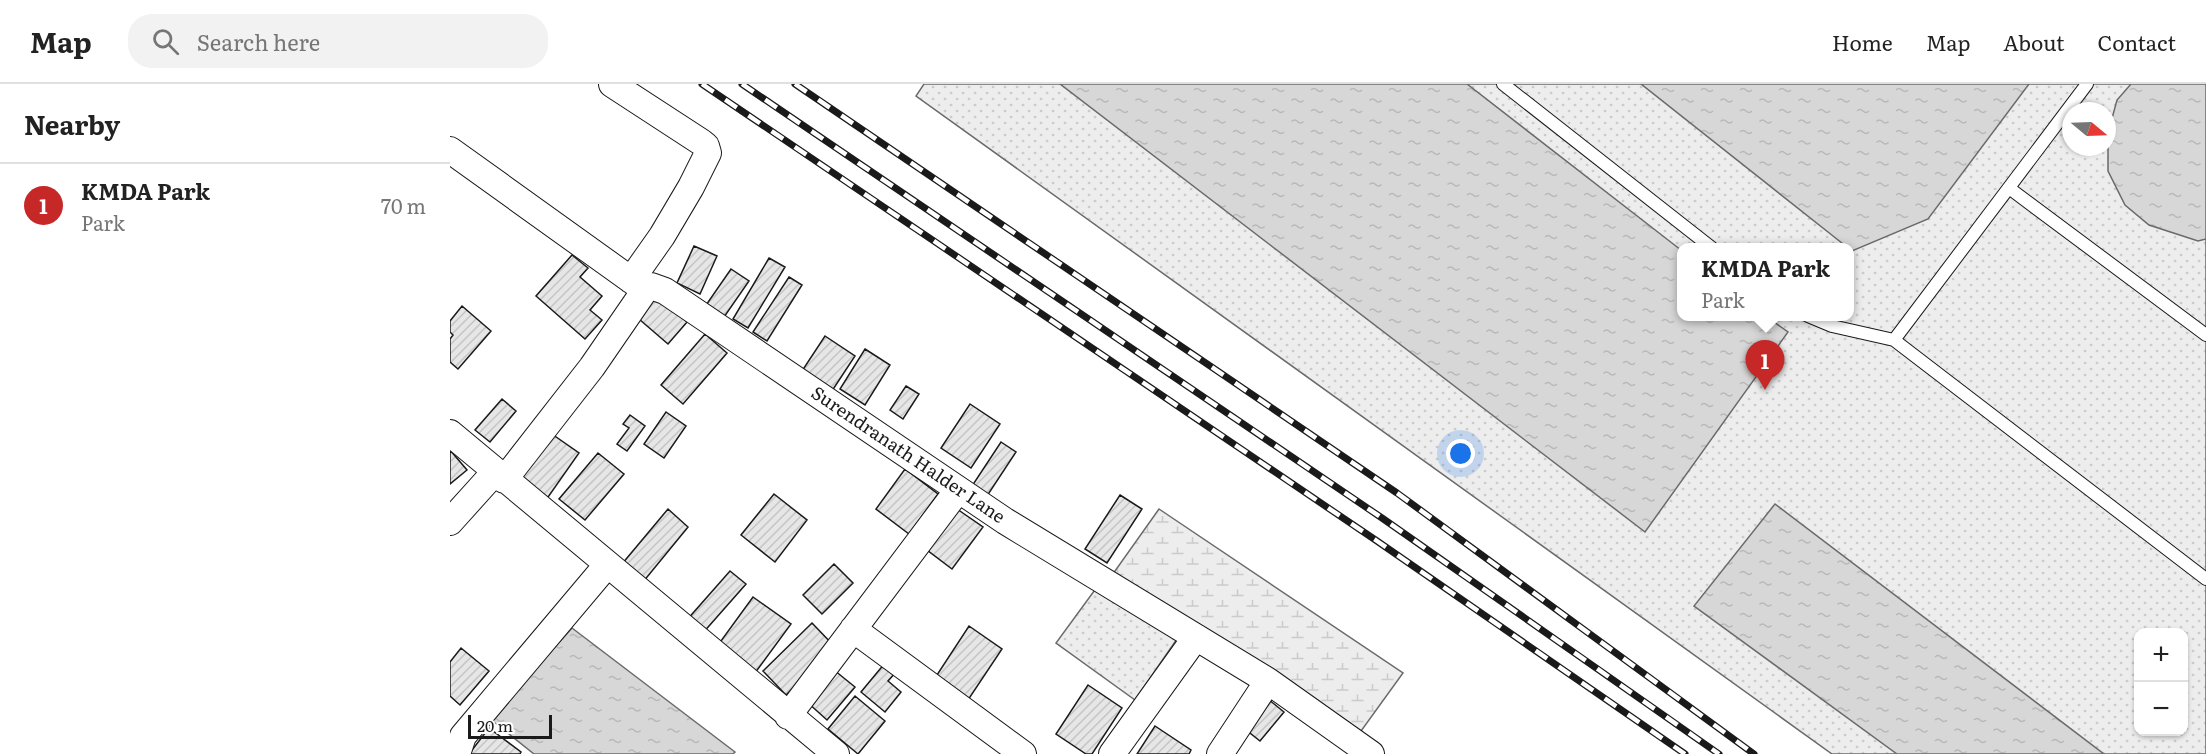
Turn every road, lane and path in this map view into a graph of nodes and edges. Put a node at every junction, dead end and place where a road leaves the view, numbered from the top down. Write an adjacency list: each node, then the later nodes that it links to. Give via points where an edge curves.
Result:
1 (612, 84): 7 (street, via 701,142 708,153)
2 (1503, 84): 6 (lane)
3 (2087, 84): 5 (lane)
4 (450, 150): 7 (street)
5 (2009, 188): 9 (lane); 10 (lane)
6 (1706, 243)
7 (638, 285): 12 (street, via 592,367); 13 (street, Surendranath Halder Lane, via 664,291)
8 (1820, 321): 10 (lane)
9 (2206, 335)
10 (1894, 340): 16 (lane)
11 (450, 433): 12 (street)
12 (499, 476): 14 (street); 15 (street)
13 (958, 490): 17 (street); 18 (street, Surendranath Halder Lane)
14 (450, 522)
15 (607, 565): 20 (street); 21 (street, via 463,736)
16 (2206, 579)
17 (853, 629): 20 (street); 23 (street)
18 (1196, 637): 19 (street, Surendranath Halder Lane); 24 (street)
19 (1268, 681): 25 (street); 26 (street, Surendranath Halder Lane)
20 (788, 716): 22 (street)
21 (457, 754)
22 (836, 754)
23 (1023, 754)
24 (1112, 754)
25 (1220, 754)
26 (1371, 754)

